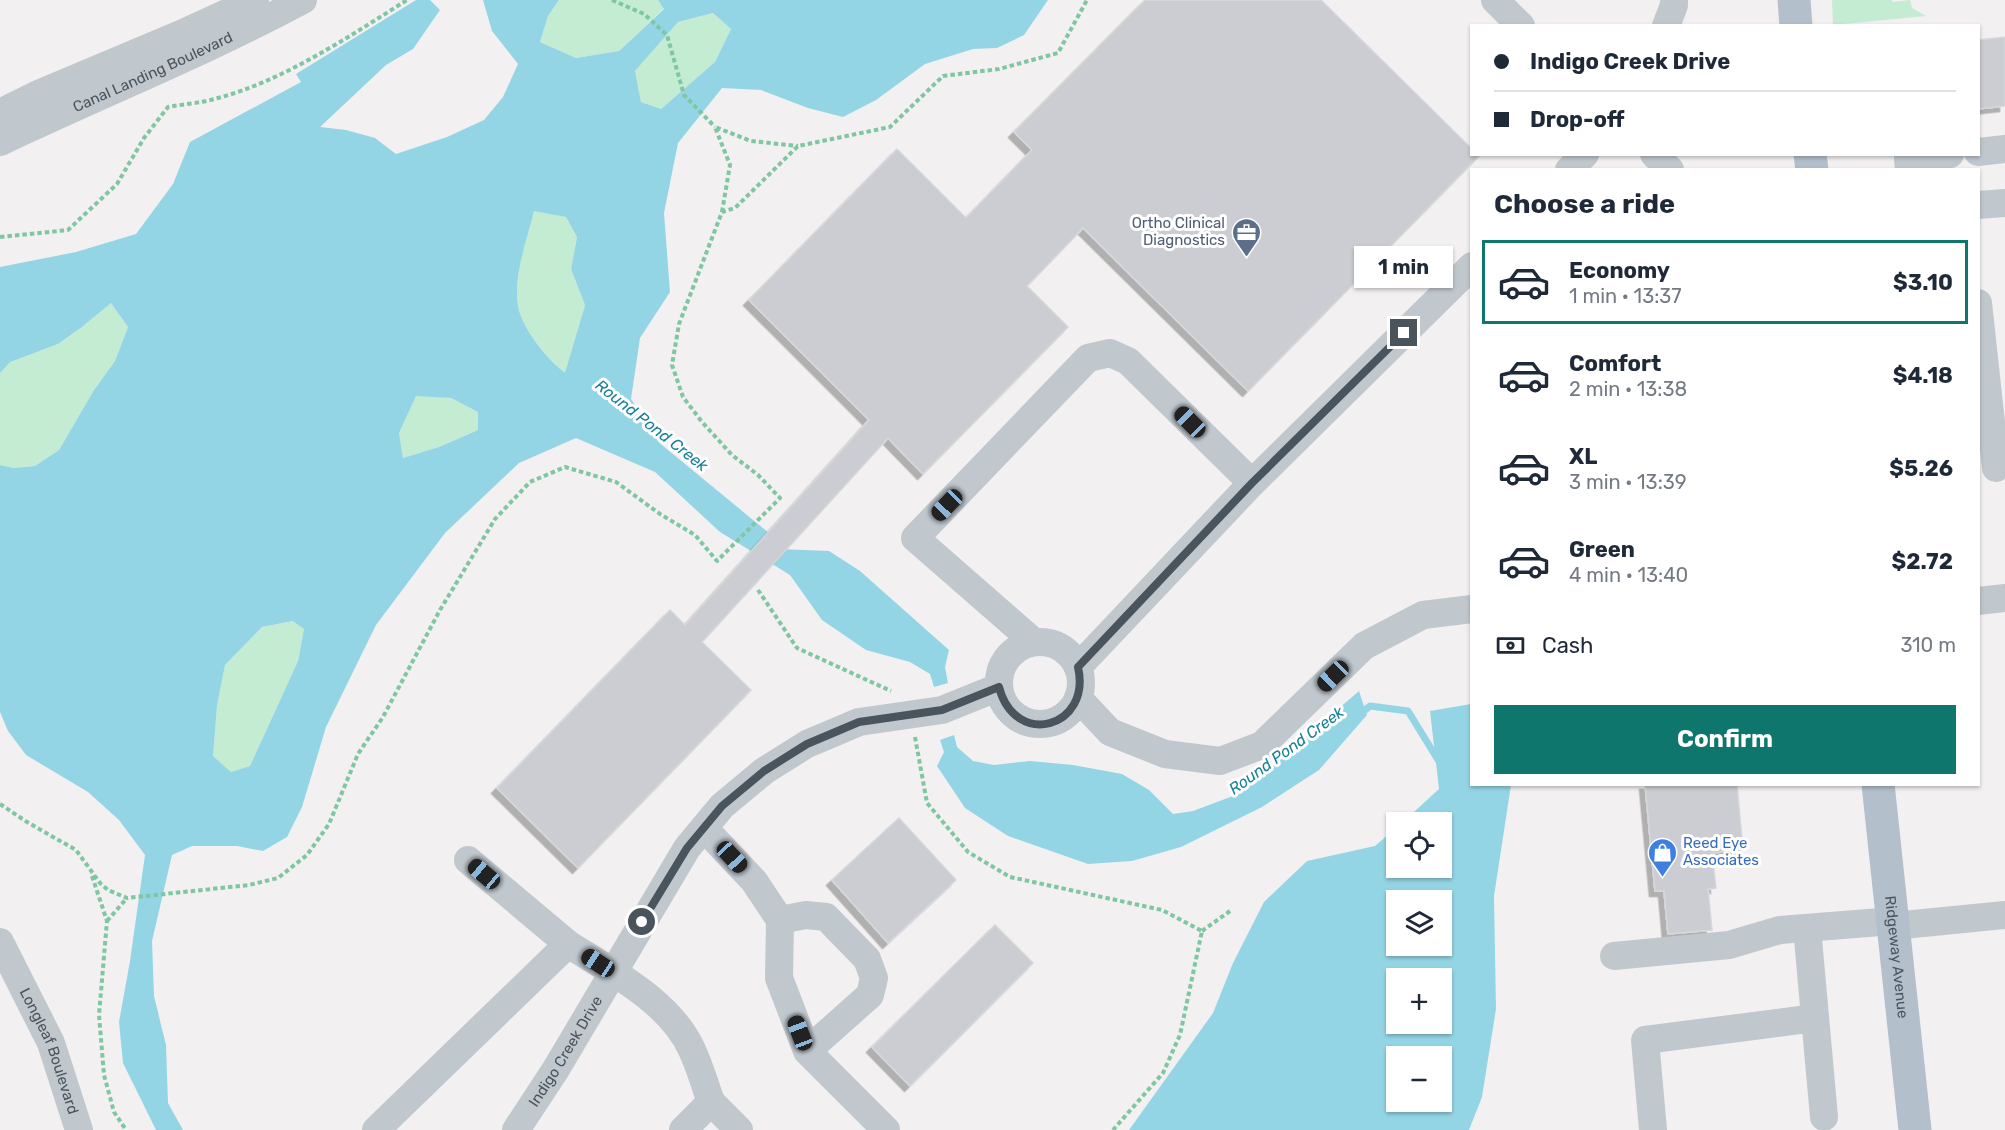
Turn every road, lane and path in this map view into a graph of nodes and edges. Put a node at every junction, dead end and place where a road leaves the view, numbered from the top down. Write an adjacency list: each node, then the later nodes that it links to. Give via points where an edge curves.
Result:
1 (255, 0): 12 (street, Canal Landing Boulevard)
2 (303, 0): 14 (street, Canal Landing Boulevard, via 179,62)
3 (407, 0): 27 (path, via 263,83 217,99 168,107 117,184 68,230)
4 (612, 0): 13 (path, via 644,14 667,35 684,95)
5 (1087, 0): 15 (path, via 1058,53 999,69 943,76 890,127)
6 (1495, 0): 9 (street)
7 (1674, 0): 10 (street)
8 (1794, 0): 11 (main road)
9 (1519, 24)
10 (1667, 24)
11 (1796, 24)
12 (0, 113)
13 (715, 127): 15 (path, via 751,141); 26 (path, via 730,165)
14 (0, 142)
15 (798, 146): 26 (path, via 735,208)
16 (2005, 149): 17 (street)
17 (1980, 152)
18 (1583, 156): 21 (street)
19 (1656, 156): 22 (street)
20 (1933, 156): 23 (street, via 1908,159)
21 (1571, 168)
22 (1668, 168)
23 (1909, 168)
24 (2005, 203): 25 (street)
25 (1980, 205)
26 (722, 213): 46 (path, via 680,324 672,365 683,398 702,422 780,498 717,561 695,535 616,482 565,467 530,482 495,519 440,610 383,717 358,754 329,824 307,855 278,878 249,885)
27 (0, 237)
28 (1470, 268): 31 (street)
29 (1980, 321): 30 (street)
30 (1996, 468)
31 (1252, 483): 36 (street, via 1128,361 1110,353 1088,358 915,538); 37 (street)
32 (758, 590): 40 (path, via 797,648 902,695)
33 (2005, 598): 34 (street)
34 (1980, 601)
35 (1470, 609): 39 (street, via 1423,615 1364,646 1262,745 1220,761 1165,754 1110,732)
36 (1034, 642): 37 (street, via 1059,646); 38 (street, via 1009,655 1001,668)
37 (1078, 667): 39 (street)
38 (999, 687): 39 (street, via 1010,713 1036,724 1060,719); 40 (street, Indigo Creek Drive, via 942,710)
39 (1078, 698)
40 (911, 716): 43 (street, Indigo Creek Drive, via 859,722 807,744 764,771 722,806); 53 (path, via 927,803 968,852 1010,877 1162,910)
41 (1878, 786): 51 (main road, Ridgeway Avenue)
42 (0, 804): 45 (path, via 76,850)
43 (704, 828): 49 (street, via 754,881); 57 (street, Indigo Creek Drive, via 687,848)
44 (468, 860): 55 (street)
45 (91, 873): 46 (path, via 108,890); 50 (path)
46 (127, 898): 50 (path)
47 (1230, 911): 53 (path)
48 (2005, 915): 51 (street)
49 (780, 920): 59 (street, via 779,978); 59 (street, via 806,915 826,917 867,958 874,978 870,996)
50 (107, 921): 63 (path, via 99,1015 104,1076 114,1112)
51 (1893, 923): 52 (street); 71 (main road, Ridgeway Avenue)
52 (1806, 928): 56 (street, via 1779,930 1729,945); 58 (street)
53 (1202, 931): 69 (path, via 1180,1035 1163,1073)
54 (0, 942): 62 (street, Longleaf Boulevard, via 51,1043)
55 (568, 944): 57 (street); 64 (street)
56 (1614, 956)
57 (612, 973): 60 (street, via 664,1010 692,1048); 65 (street, Indigo Creek Drive)
58 (1815, 1018): 61 (street); 70 (street, via 1645,1041)
59 (807, 1051): 68 (street)
60 (711, 1102): 66 (street); 67 (street)
61 (1824, 1117)
62 (79, 1130)
63 (126, 1130)
64 (376, 1130)
65 (516, 1130)
66 (684, 1130)
67 (739, 1130)
68 (886, 1130)
69 (1113, 1130)
70 (1653, 1130)
71 (1915, 1130)

